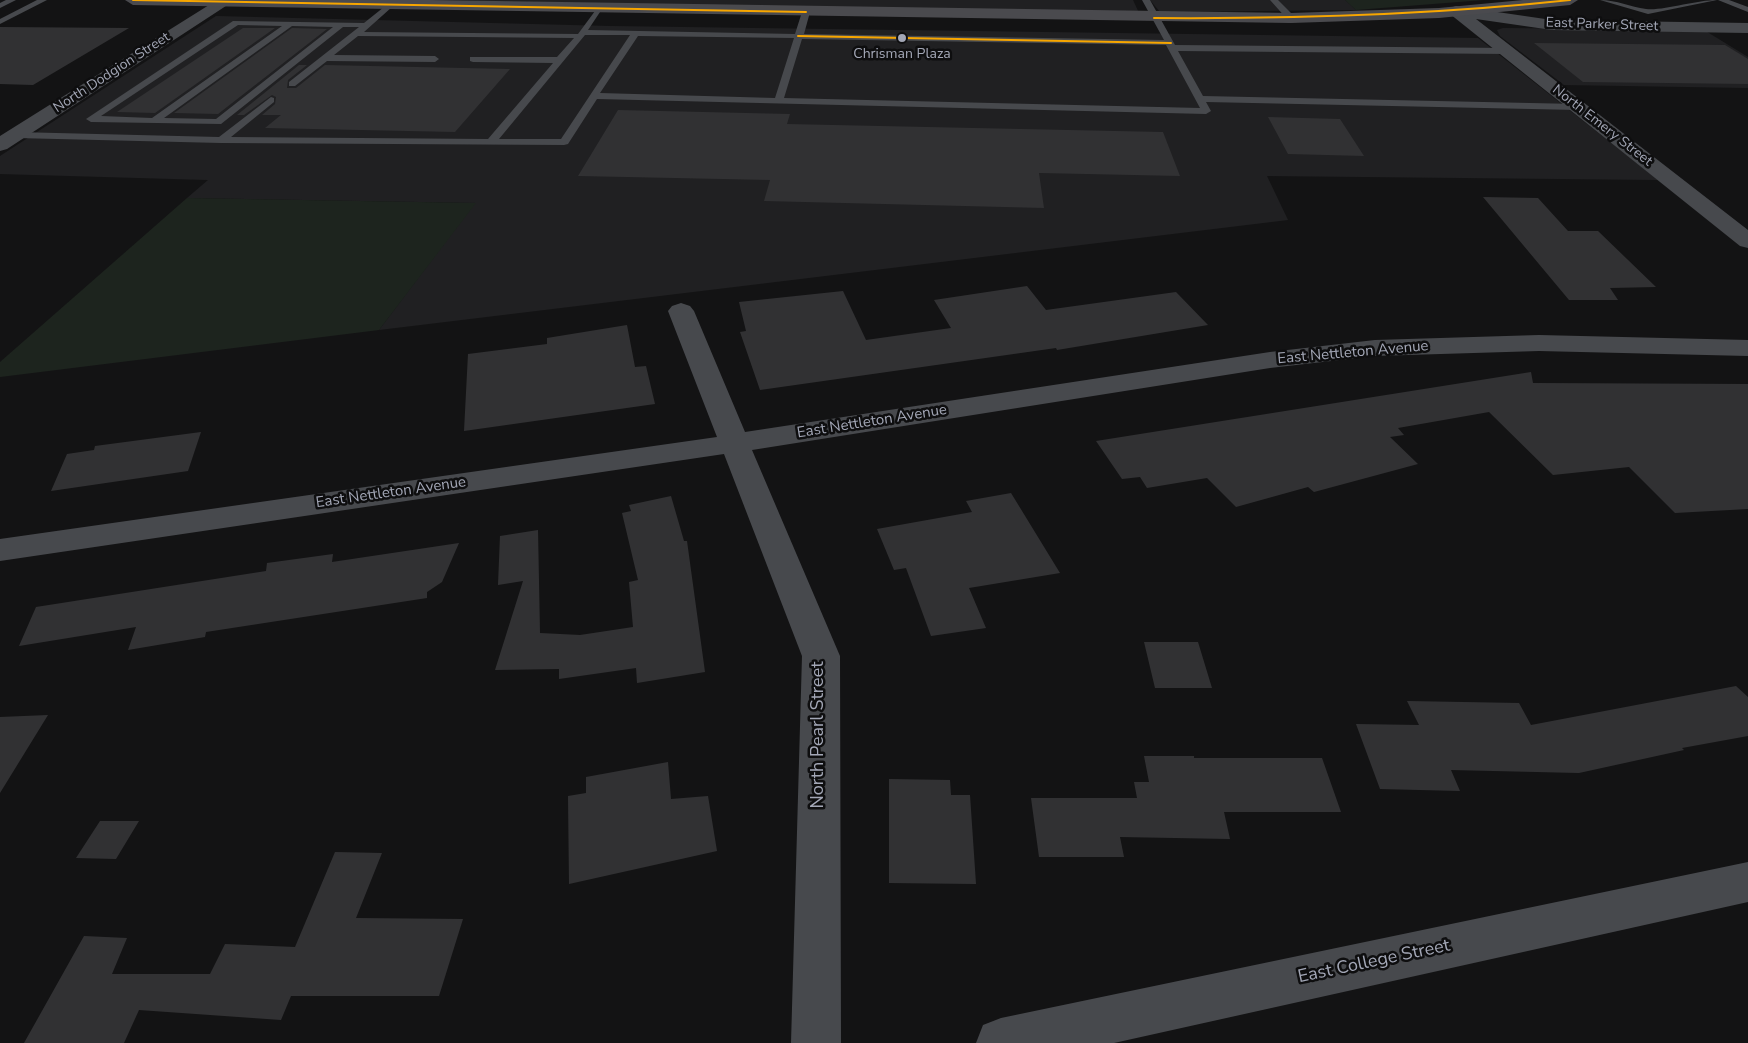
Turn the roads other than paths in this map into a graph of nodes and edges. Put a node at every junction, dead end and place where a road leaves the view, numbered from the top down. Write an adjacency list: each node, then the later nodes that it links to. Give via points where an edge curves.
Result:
1 (12, 0): 12 (lane)
2 (43, 0): 19 (lane)
3 (133, 0): 10 (main road)
4 (1146, 0): 17 (lane)
5 (1274, 0): 18 (lane)
6 (1570, 0): 15 (main road)
7 (1604, 0): 8 (lane, via 1648,12)
8 (1713, 0)
9 (1722, 0): 14 (lane)
10 (224, 2): 11 (main road); 41 (street, North Dodgion Street)
11 (389, 5): 13 (main road); 22 (lane)
12 (0, 6)
13 (598, 9): 16 (main road); 26 (lane)
14 (1748, 10)
15 (1456, 11): 18 (main road); 23 (street, East Parker Street, via 1552,25); 29 (street, North Emery Street)
16 (806, 12): 17 (main road); 27 (lane)
17 (1154, 18): 18 (main road); 28 (lane)
18 (1291, 18)
19 (0, 22)
20 (291, 24): 21 (lane); 40 (lane); 40 (lane, via 236,22 91,118)
21 (342, 24): 22 (lane); 40 (lane, via 218,122)
22 (367, 25): 25 (lane)
23 (1748, 28)
24 (636, 33): 26 (lane); 27 (lane); 35 (lane)
25 (356, 34): 26 (lane); 30 (lane)
26 (581, 34): 33 (lane)
27 (798, 36): 28 (lane); 38 (lane)
28 (1172, 46): 29 (lane); 36 (lane)
29 (1507, 51): 39 (street, North Emery Street)
30 (326, 58): 31 (lane); 34 (lane)
31 (435, 59)
32 (473, 60): 33 (lane)
33 (559, 60): 43 (lane)
34 (292, 84)
35 (594, 96): 38 (lane); 43 (lane, via 564,142)
36 (1200, 99): 38 (lane, via 1206,111); 39 (lane)
37 (271, 100): 42 (lane)
38 (779, 101)
39 (1577, 107): 45 (street, North Emery Street)
40 (155, 120)
41 (16, 135): 42 (lane); 44 (street, North Dodgion Street)
42 (221, 140): 43 (lane)
43 (491, 142)
44 (0, 145)
45 (1748, 242)
46 (681, 311): 48 (street, North Pearl Street)
47 (1748, 348): 48 (street, East Nettleton Avenue, via 1539,343 1375,348 1270,360)
48 (736, 443): 49 (street, East Nettleton Avenue); 51 (street, North Pearl Street, via 821,656)
49 (0, 550)
50 (1748, 882): 52 (street, East College Street)
51 (816, 1043)
52 (1001, 1043)

